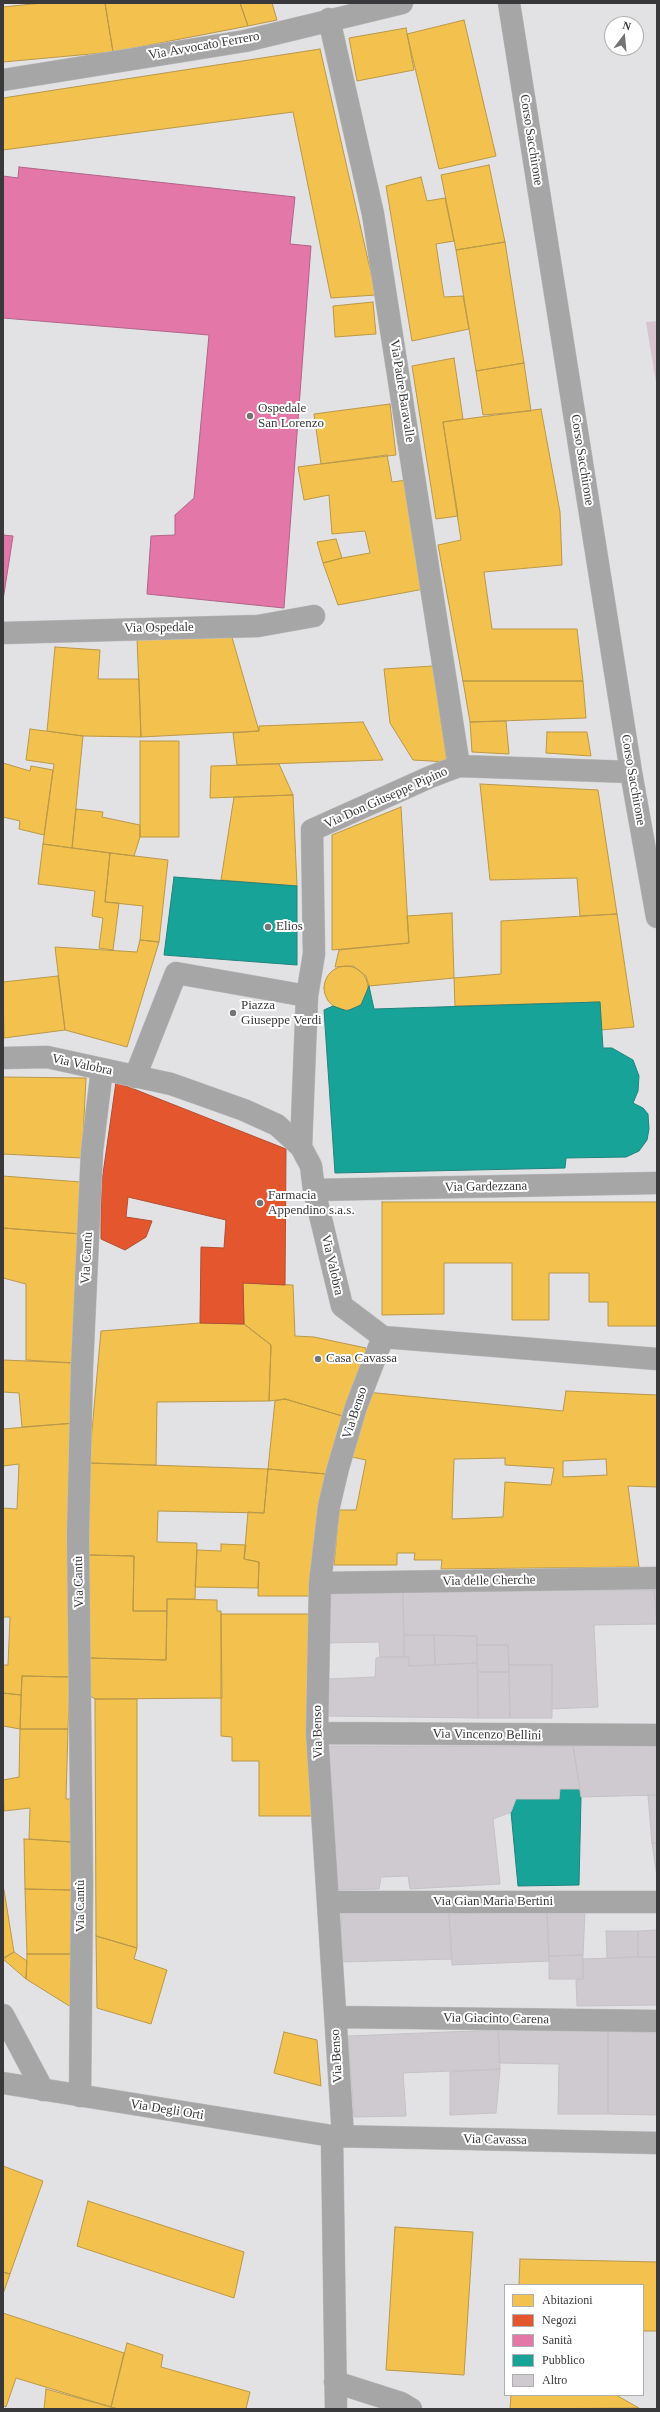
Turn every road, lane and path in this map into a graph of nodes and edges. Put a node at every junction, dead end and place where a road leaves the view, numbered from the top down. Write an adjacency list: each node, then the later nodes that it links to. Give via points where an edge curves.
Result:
1 (402, 3): 3 (street, Via Avvocato Ferrero)
2 (509, 3): 8 (street, Corso Sacchirone)
3 (329, 19): 4 (street, Via Avvocato Ferrero, via 245,41); 7 (street, Via Padre Baravalle, via 373,214)
4 (3, 80)
5 (314, 616): 6 (street, Via Ospedale, via 258,626)
6 (3, 633)
7 (459, 766): 8 (street, Via Don Giuseppe Pipino); 10 (street, Via Don Giuseppe Pipino, via 312,830 314,954)
8 (631, 772): 9 (street, Corso Sacchirone)
9 (657, 917)
10 (307, 996): 13 (street, via 176,973); 14 (street)
11 (3, 1058): 12 (street, Via Valobra, via 47,1057)
12 (102, 1068): 13 (street, Via Valobra); 30 (street, Via Cantù, via 92,1151 82,1367 78,1536 82,1882)
13 (134, 1077): 14 (street, Via Valobra, via 171,1084 244,1110 277,1125)
14 (302, 1147): 16 (street, Via Valobra, via 311,1166)
15 (657, 1183): 16 (street, Via Gardezzana)
16 (314, 1190): 17 (street, Via Valobra, via 342,1306)
17 (383, 1337): 18 (street); 20 (street, Via Benso, via 356,1407 338,1468 329,1506)
18 (657, 1359)
19 (657, 1578): 20 (street, Via delle Cherche)
20 (320, 1583): 21 (street, Via Benso)
21 (317, 1733): 22 (street, Via Vincenzo Bellini); 23 (street, Via Benso)
22 (657, 1734)
23 (329, 1902): 24 (street, Via Gian Maria Bertini); 26 (street, Via Benso)
24 (657, 1902)
25 (3, 2015): 29 (street)
26 (336, 2017): 27 (street, Via Giacinto Carena); 31 (street, Via Benso)
27 (657, 2021)
28 (3, 2083): 29 (street, Via Degli Orti)
29 (43, 2090): 30 (street, Via Degli Orti)
30 (80, 2096): 31 (street, Via Degli Orti)
31 (337, 2136): 32 (street, Via Cavassa); 33 (street, Via Benso)
32 (657, 2144)
33 (335, 2382): 34 (street, Via Benso); 35 (street, via 401,2403)
34 (336, 2409)
35 (411, 2409)

